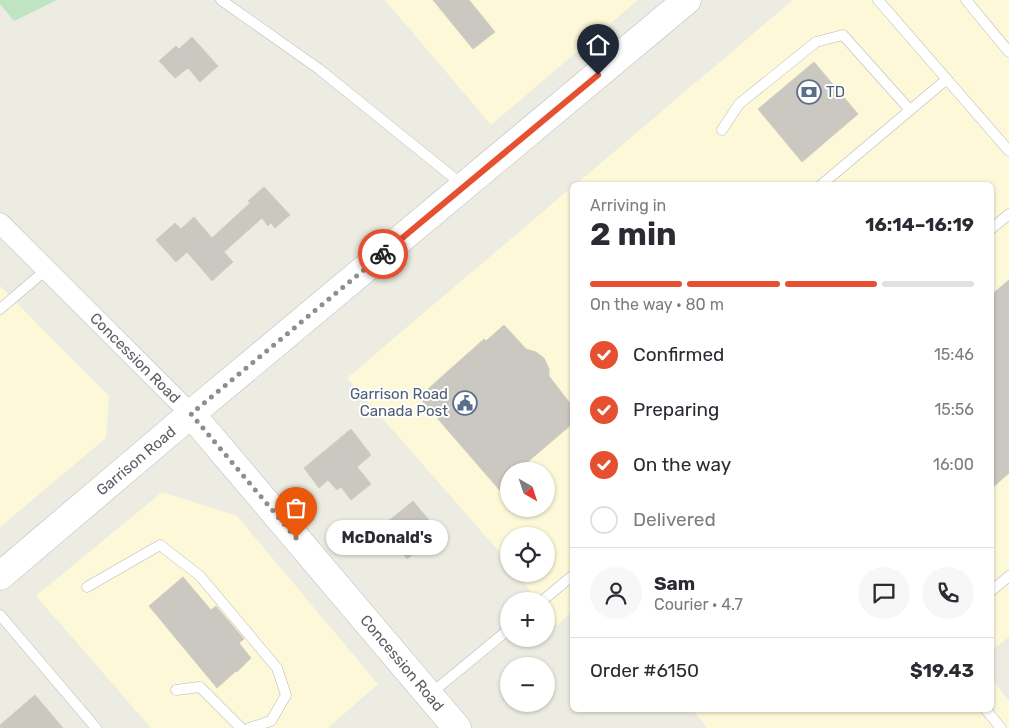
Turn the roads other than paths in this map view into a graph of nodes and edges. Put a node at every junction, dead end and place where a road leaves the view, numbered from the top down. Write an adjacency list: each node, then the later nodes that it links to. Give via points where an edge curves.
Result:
1 (221, 0): 11 (lane, via 318,69)
2 (687, 0): 11 (main road, Garrison Road)
3 (878, 0): 6 (lane)
4 (966, 0): 5 (lane)
5 (1009, 52)
6 (947, 78): 7 (lane); 9 (lane)
7 (910, 110): 8 (lane, via 843,35 816,42 739,104); 10 (lane)
8 (722, 130)
9 (1009, 151)
10 (825, 182)
11 (465, 186): 17 (main road, Garrison Road)
12 (1009, 214): 14 (lane)
13 (0, 224): 15 (street, Concession Road)
14 (994, 226)
15 (46, 270): 16 (lane); 17 (street, Concession Road)
16 (0, 309)
17 (191, 414): 18 (main road, Garrison Road); 27 (main road, Concession Road)
18 (0, 576)
19 (1009, 576): 22 (lane)
20 (570, 578): 23 (lane)
21 (87, 587): 31 (lane, via 160,545 200,576 277,668 286,695 271,721)
22 (994, 588)
23 (553, 592)
24 (0, 614): 29 (lane)
25 (500, 636): 27 (lane)
26 (176, 690): 30 (lane, via 200,687)
27 (429, 695): 32 (main road, Concession Road)
28 (988, 712): 33 (lane)
29 (96, 728)
30 (241, 728)
31 (249, 728)
32 (457, 728)
33 (1000, 728)

